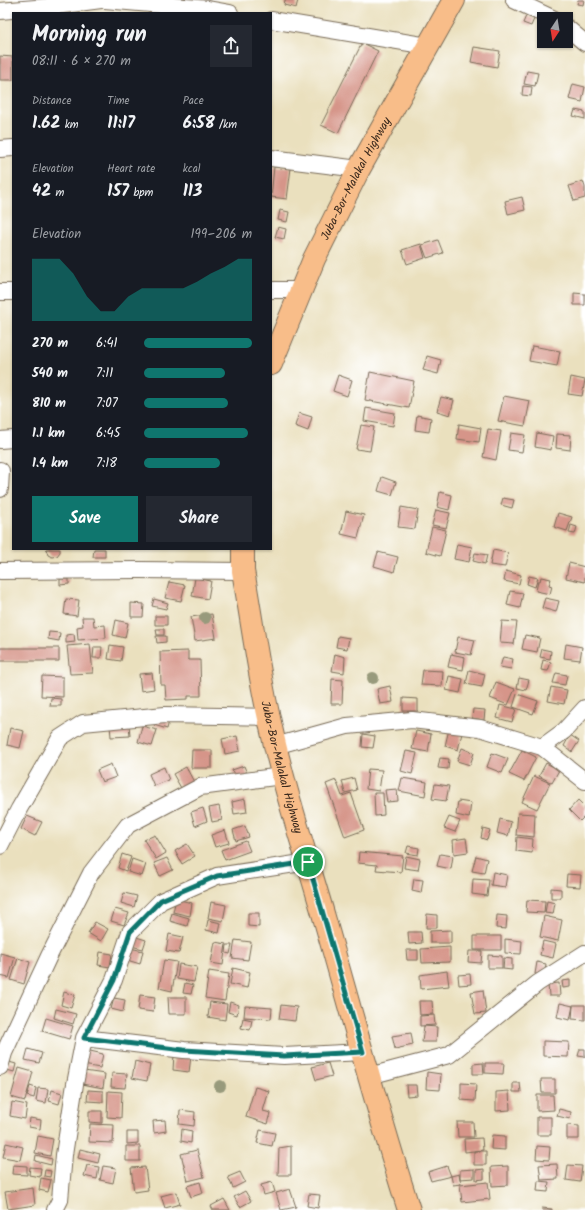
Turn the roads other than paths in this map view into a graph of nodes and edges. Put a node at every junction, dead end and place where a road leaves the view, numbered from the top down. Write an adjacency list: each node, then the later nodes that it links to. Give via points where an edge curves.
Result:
1 (101, 0): 6 (street)
2 (105, 0): 5 (street)
3 (454, 0): 12 (main road, Juba-Bor-Malakal Highway)
4 (514, 0): 8 (street)
5 (209, 4): 7 (street)
6 (0, 11)
7 (228, 12)
8 (539, 12)
9 (272, 20): 12 (street)
10 (573, 33): 11 (street)
11 (585, 43)
12 (428, 46): 16 (main road, Juba-Bor-Malakal Highway)
13 (12, 148): 14 (street)
14 (0, 149)
15 (272, 158): 16 (street)
16 (359, 169): 18 (main road, Juba-Bor-Malakal Highway)
17 (272, 290): 18 (street)
18 (301, 290): 21 (main road, Juba-Bor-Malakal Highway)
19 (0, 292): 20 (street)
20 (12, 292)
21 (272, 362)
22 (12, 439): 23 (street)
23 (0, 440)
24 (0, 470): 25 (street)
25 (0, 489)
26 (243, 550): 28 (main road, Juba-Bor-Malakal Highway)
27 (0, 570): 28 (street)
28 (243, 571): 30 (main road, Juba-Bor-Malakal Highway)
29 (585, 708): 32 (street, via 564,730)
30 (268, 717): 31 (main road, Juba-Bor-Malakal Highway); 35 (street, via 165,715 83,723 60,738)
31 (275, 746): 32 (street, via 347,726 412,720 480,728); 33 (main road, Juba-Bor-Malakal Highway)
32 (542, 747): 34 (street)
33 (282, 776): 36 (main road, Juba-Bor-Malakal Highway); 40 (street, via 200,787 128,825 91,873 49,956)
34 (585, 781)
35 (0, 846)
36 (308, 862): 38 (street, via 217,876 161,900 130,932 114,980); 39 (main road, Juba-Bor-Malakal Highway)
37 (585, 953): 41 (street, via 538,983 449,1055)
38 (84, 1038): 39 (street, via 184,1050 276,1056); 42 (street, via 64,1155 60,1200)
39 (363, 1052): 41 (main road, Juba-Bor-Malakal Highway)
40 (0, 1067)
41 (369, 1076): 43 (main road, Juba-Bor-Malakal Highway)
42 (55, 1210)
43 (409, 1210)

